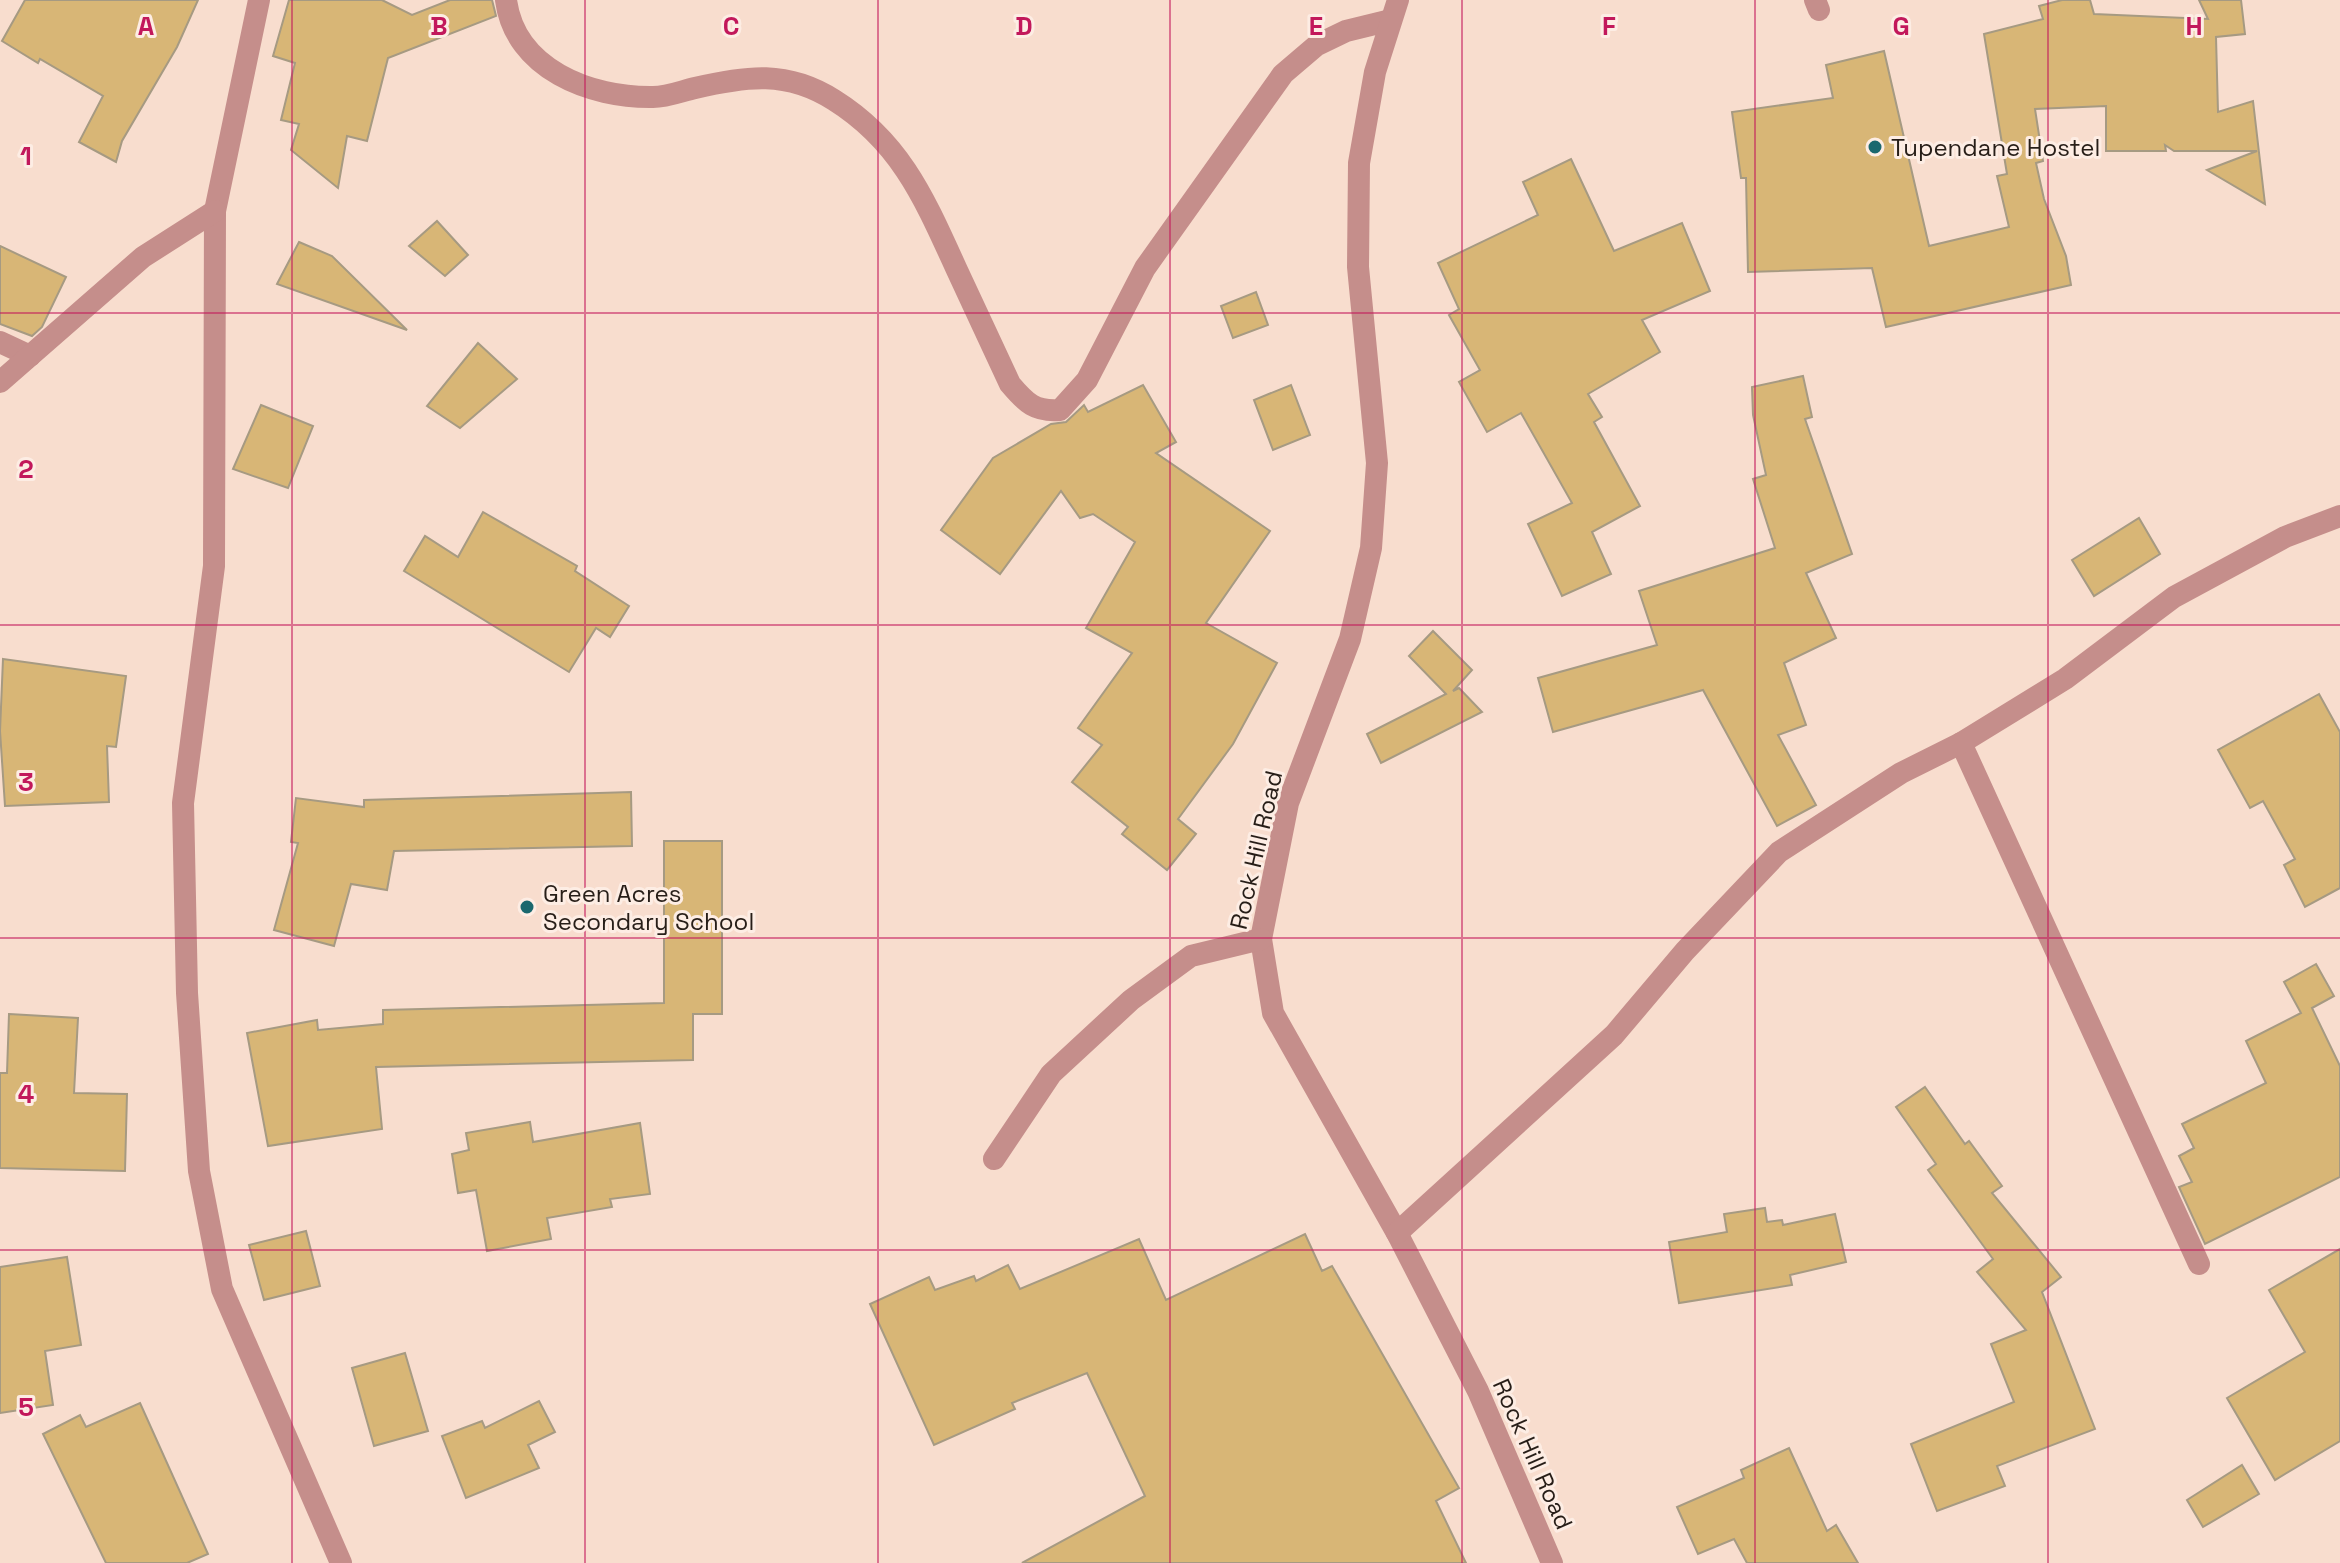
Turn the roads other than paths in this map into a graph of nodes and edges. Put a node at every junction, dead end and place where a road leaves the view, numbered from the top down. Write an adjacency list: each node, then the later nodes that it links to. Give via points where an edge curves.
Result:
1 (259, 0): 4 (street)
2 (506, 0): 3 (street, via 515,34 527,52 565,79 613,93 655,97 744,76 779,77 806,84 836,101 879,136 920,187 1010,384 1041,411 1060,410 1087,380 1145,268 1283,74 1317,45)
3 (1394, 10): 10 (street, Rock Hill Road, via 1375,72 1359,163 1358,267 1377,463 1371,548 1350,639 1288,803)
4 (215, 211): 6 (street, via 143,257); 14 (street, via 214,566 183,803 187,993 199,1171 222,1289)
5 (0, 342): 6 (street)
6 (30, 356): 7 (street)
7 (0, 382)
8 (2340, 516): 9 (street, via 2285,537 2174,597 2065,679)
9 (1961, 743): 12 (street, via 1901,773 1779,852 1614,1035); 13 (street)
10 (1261, 939): 11 (street, via 1191,956 1131,1000 1051,1074); 12 (street, Rock Hill Road, via 1273,1013)
11 (994, 1159)
12 (1397, 1233): 15 (street, Rock Hill Road, via 1478,1391)
13 (2199, 1264)
14 (341, 1563)
15 (1552, 1563)

